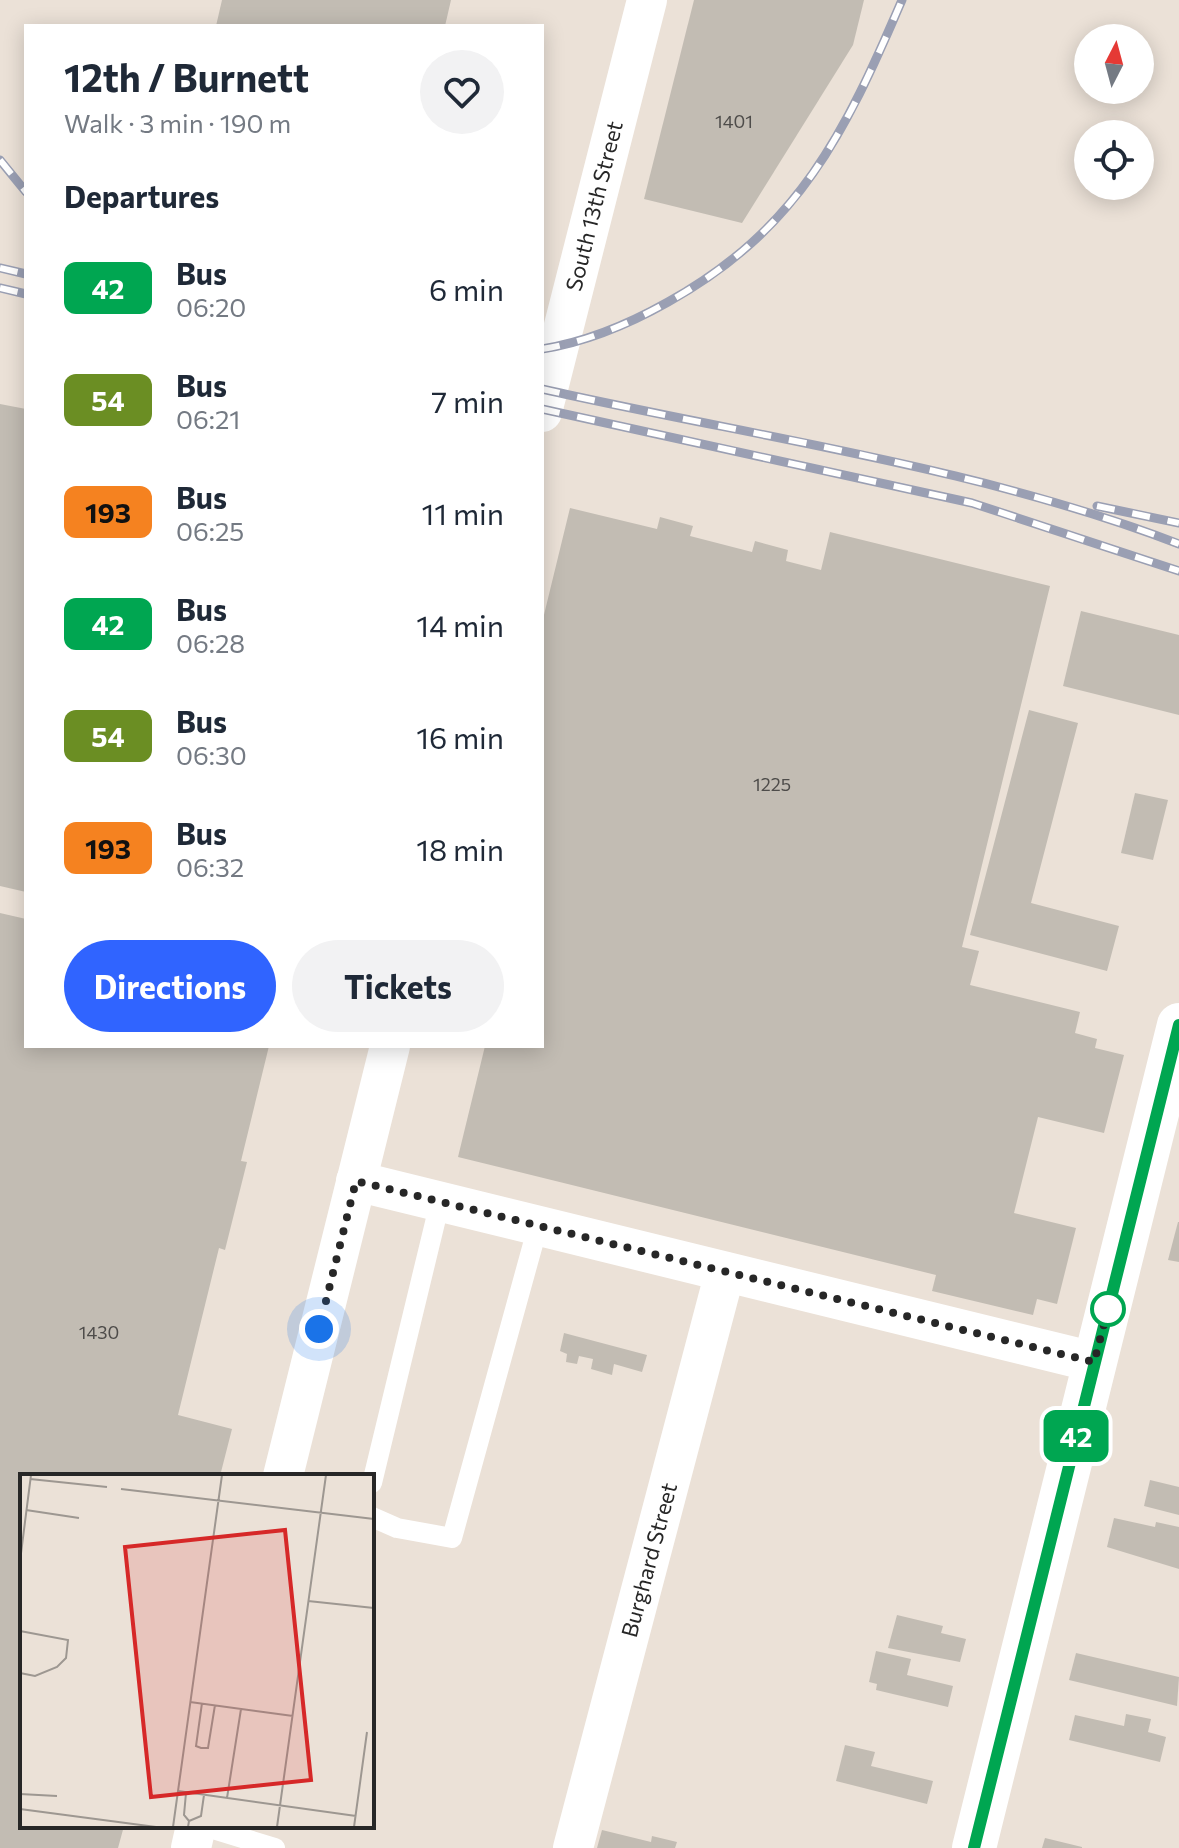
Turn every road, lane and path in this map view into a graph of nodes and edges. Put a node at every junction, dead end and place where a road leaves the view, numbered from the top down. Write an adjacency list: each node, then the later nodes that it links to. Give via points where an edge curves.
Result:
1 (647, 0): 2 (street, South 13th Street)
2 (544, 404)
3 (1179, 1025): 9 (street)
4 (389, 1048): 5 (street)
5 (356, 1181): 6 (street); 10 (street)
6 (440, 1202): 7 (street); 11 (lane)
7 (538, 1226): 8 (street); 12 (lane, via 452,1538 397,1528)
8 (725, 1272): 9 (street); 17 (street, Burghard Street)
9 (1094, 1362): 18 (street)
10 (283, 1474)
11 (374, 1475)
12 (374, 1518)
13 (196, 1828): 16 (street)
14 (209, 1828): 15 (lane)
15 (264, 1847)
16 (191, 1848)
17 (573, 1848)
18 (974, 1848)

